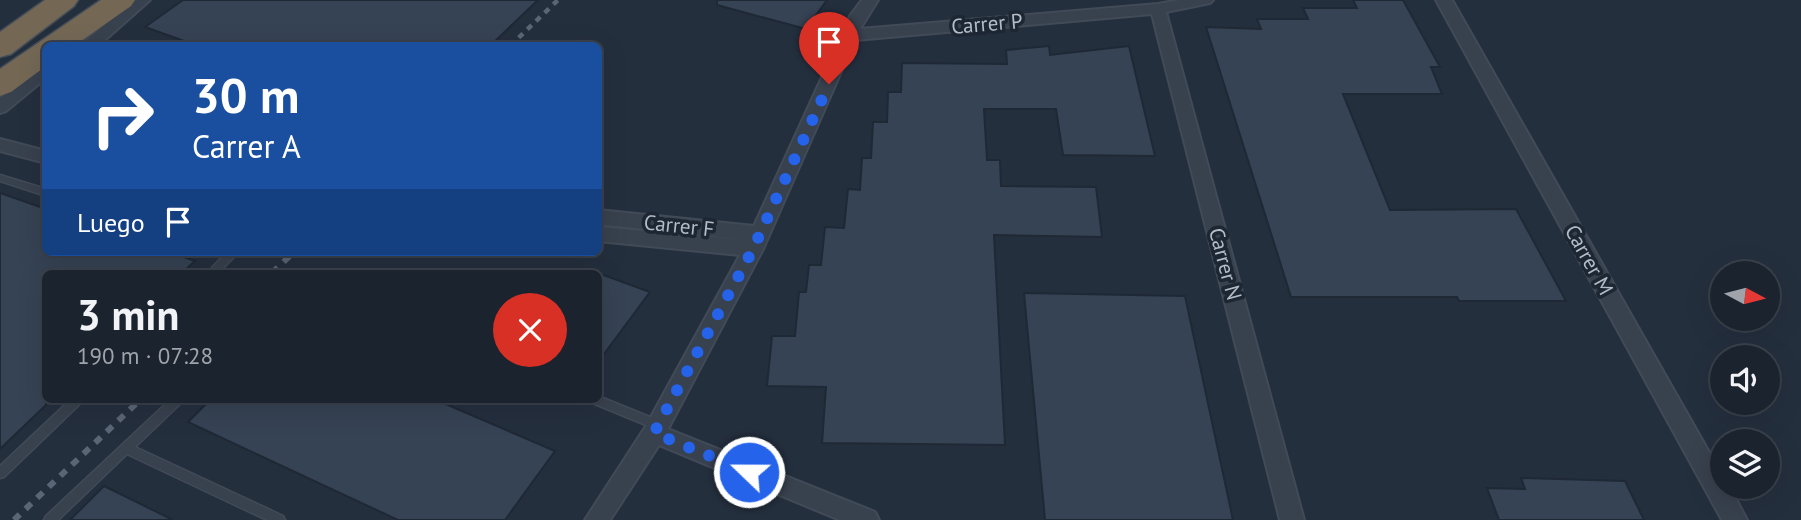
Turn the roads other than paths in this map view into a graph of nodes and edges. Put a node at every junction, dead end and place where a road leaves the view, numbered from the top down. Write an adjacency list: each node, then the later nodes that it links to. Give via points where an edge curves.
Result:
1 (64, 0): 9 (highway)
2 (105, 0): 13 (highway)
3 (121, 0): 14 (highway)
4 (130, 0): 15 (street)
5 (142, 0): 16 (street)
6 (870, 0): 12 (street)
7 (1205, 0): 10 (street, Carrer P)
8 (1444, 0): 44 (street, Carrer M)
9 (39, 7): 11 (highway); 17 (highway)
10 (1158, 9): 12 (street, Carrer P); 43 (street, Carrer N)
11 (0, 23)
12 (852, 34): 30 (street)
13 (57, 42)
14 (58, 42)
15 (80, 42)
16 (93, 42)
17 (0, 47)
18 (42, 53): 21 (highway)
19 (42, 72): 22 (street)
20 (42, 84): 23 (street)
21 (0, 85)
22 (0, 107)
23 (0, 118)
24 (0, 145): 25 (street)
25 (42, 156)
26 (0, 178): 27 (lane)
27 (42, 192)
28 (602, 218): 30 (street, Carrer F)
29 (602, 234): 30 (street)
30 (757, 241): 36 (street)
31 (231, 256): 32 (lane)
32 (215, 270)
33 (74, 403): 38 (lane)
34 (174, 403): 37 (lane)
35 (602, 403): 36 (lane)
36 (656, 429): 41 (street); 42 (street)
37 (125, 448): 39 (lane); 40 (lane)
38 (0, 473)
39 (50, 520)
40 (279, 520)
41 (597, 520)
42 (867, 520)
43 (1292, 520)
44 (1735, 520)

